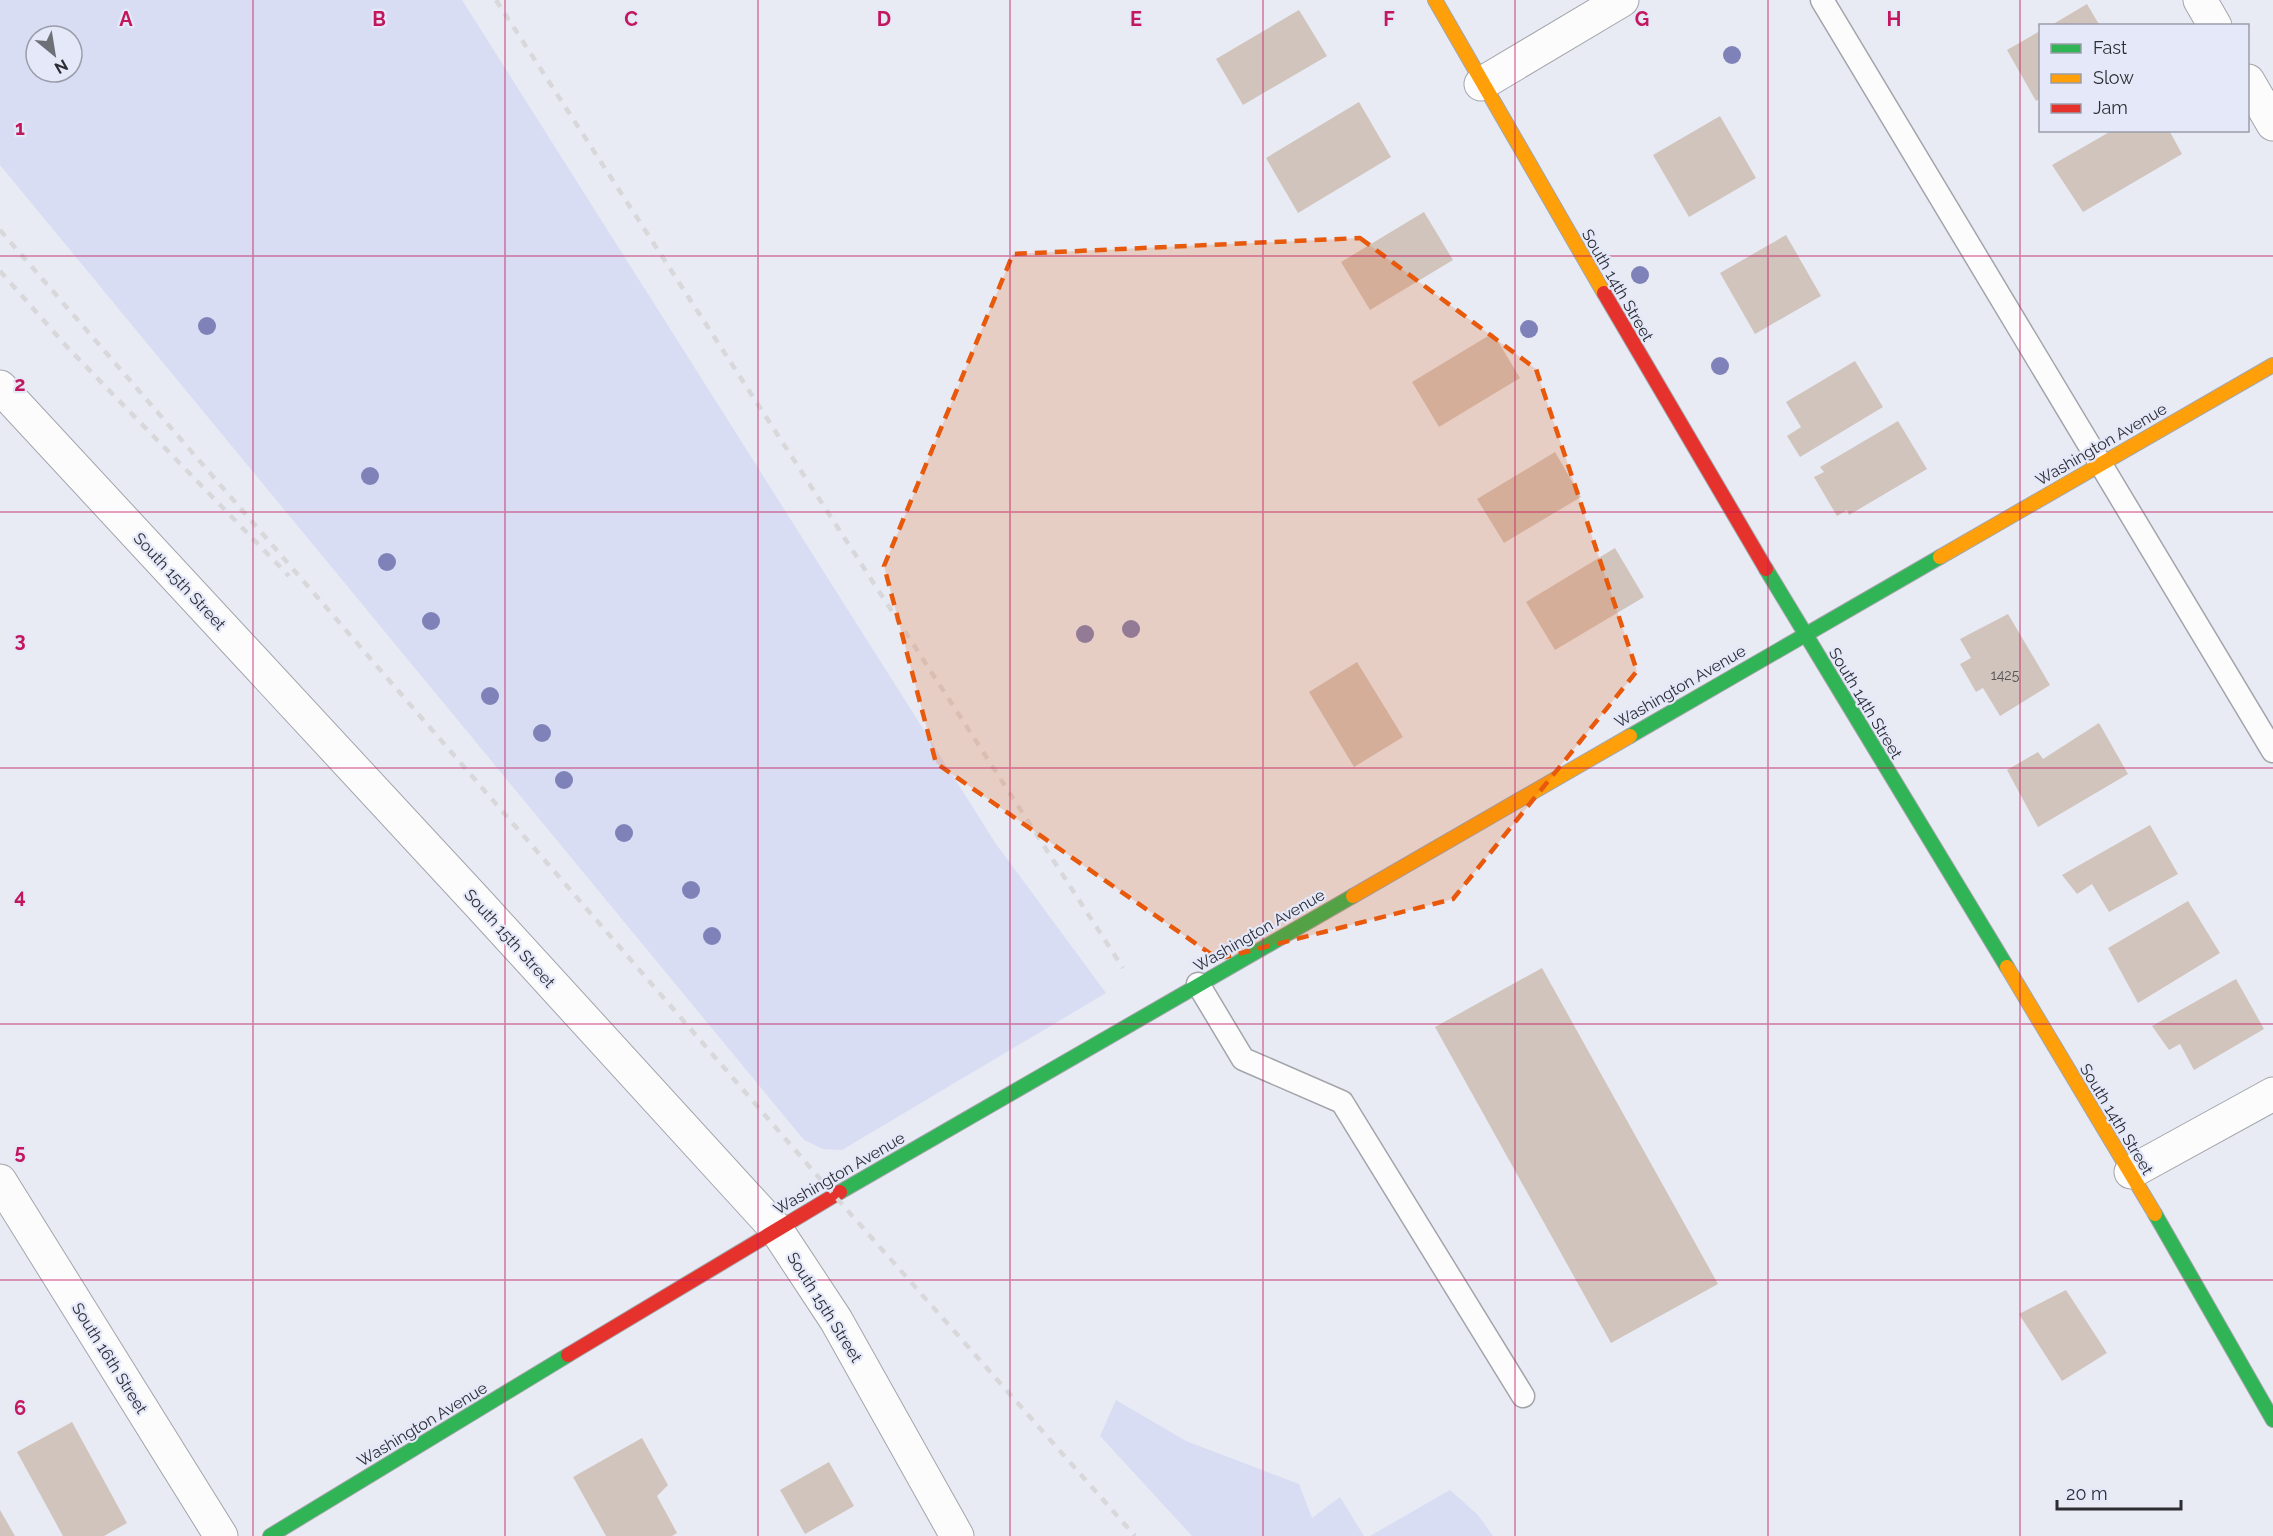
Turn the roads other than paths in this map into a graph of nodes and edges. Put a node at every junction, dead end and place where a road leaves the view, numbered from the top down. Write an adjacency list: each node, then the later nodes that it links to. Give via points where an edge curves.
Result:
1 (1434, 0): 6 (street, South 14th Street)
2 (1622, 0): 6 (street)
3 (1822, 0): 11 (lane)
4 (2200, 0): 5 (street)
5 (2214, 24)
6 (1481, 84): 12 (street, South 14th Street)
7 (2249, 84): 8 (street)
8 (2273, 124)
9 (2273, 365): 11 (street, Washington Avenue)
10 (0, 387): 18 (street, South 15th Street)
11 (2101, 463): 12 (street, Washington Avenue); 13 (lane)
12 (1804, 634): 14 (street, Washington Avenue); 16 (street, South 14th Street)
13 (2273, 751)
14 (1198, 984): 18 (street, Washington Avenue); 19 (lane, via 1243,1059 1342,1102)
15 (2273, 1094): 16 (street)
16 (2131, 1172): 20 (street, South 14th Street)
17 (0, 1181): 21 (street, South 16th Street)
18 (776, 1229): 22 (street, Washington Avenue); 23 (street, South 15th Street, via 836,1320)
19 (1523, 1396)
20 (2273, 1420)
21 (221, 1536)
22 (270, 1536)
23 (957, 1536)

